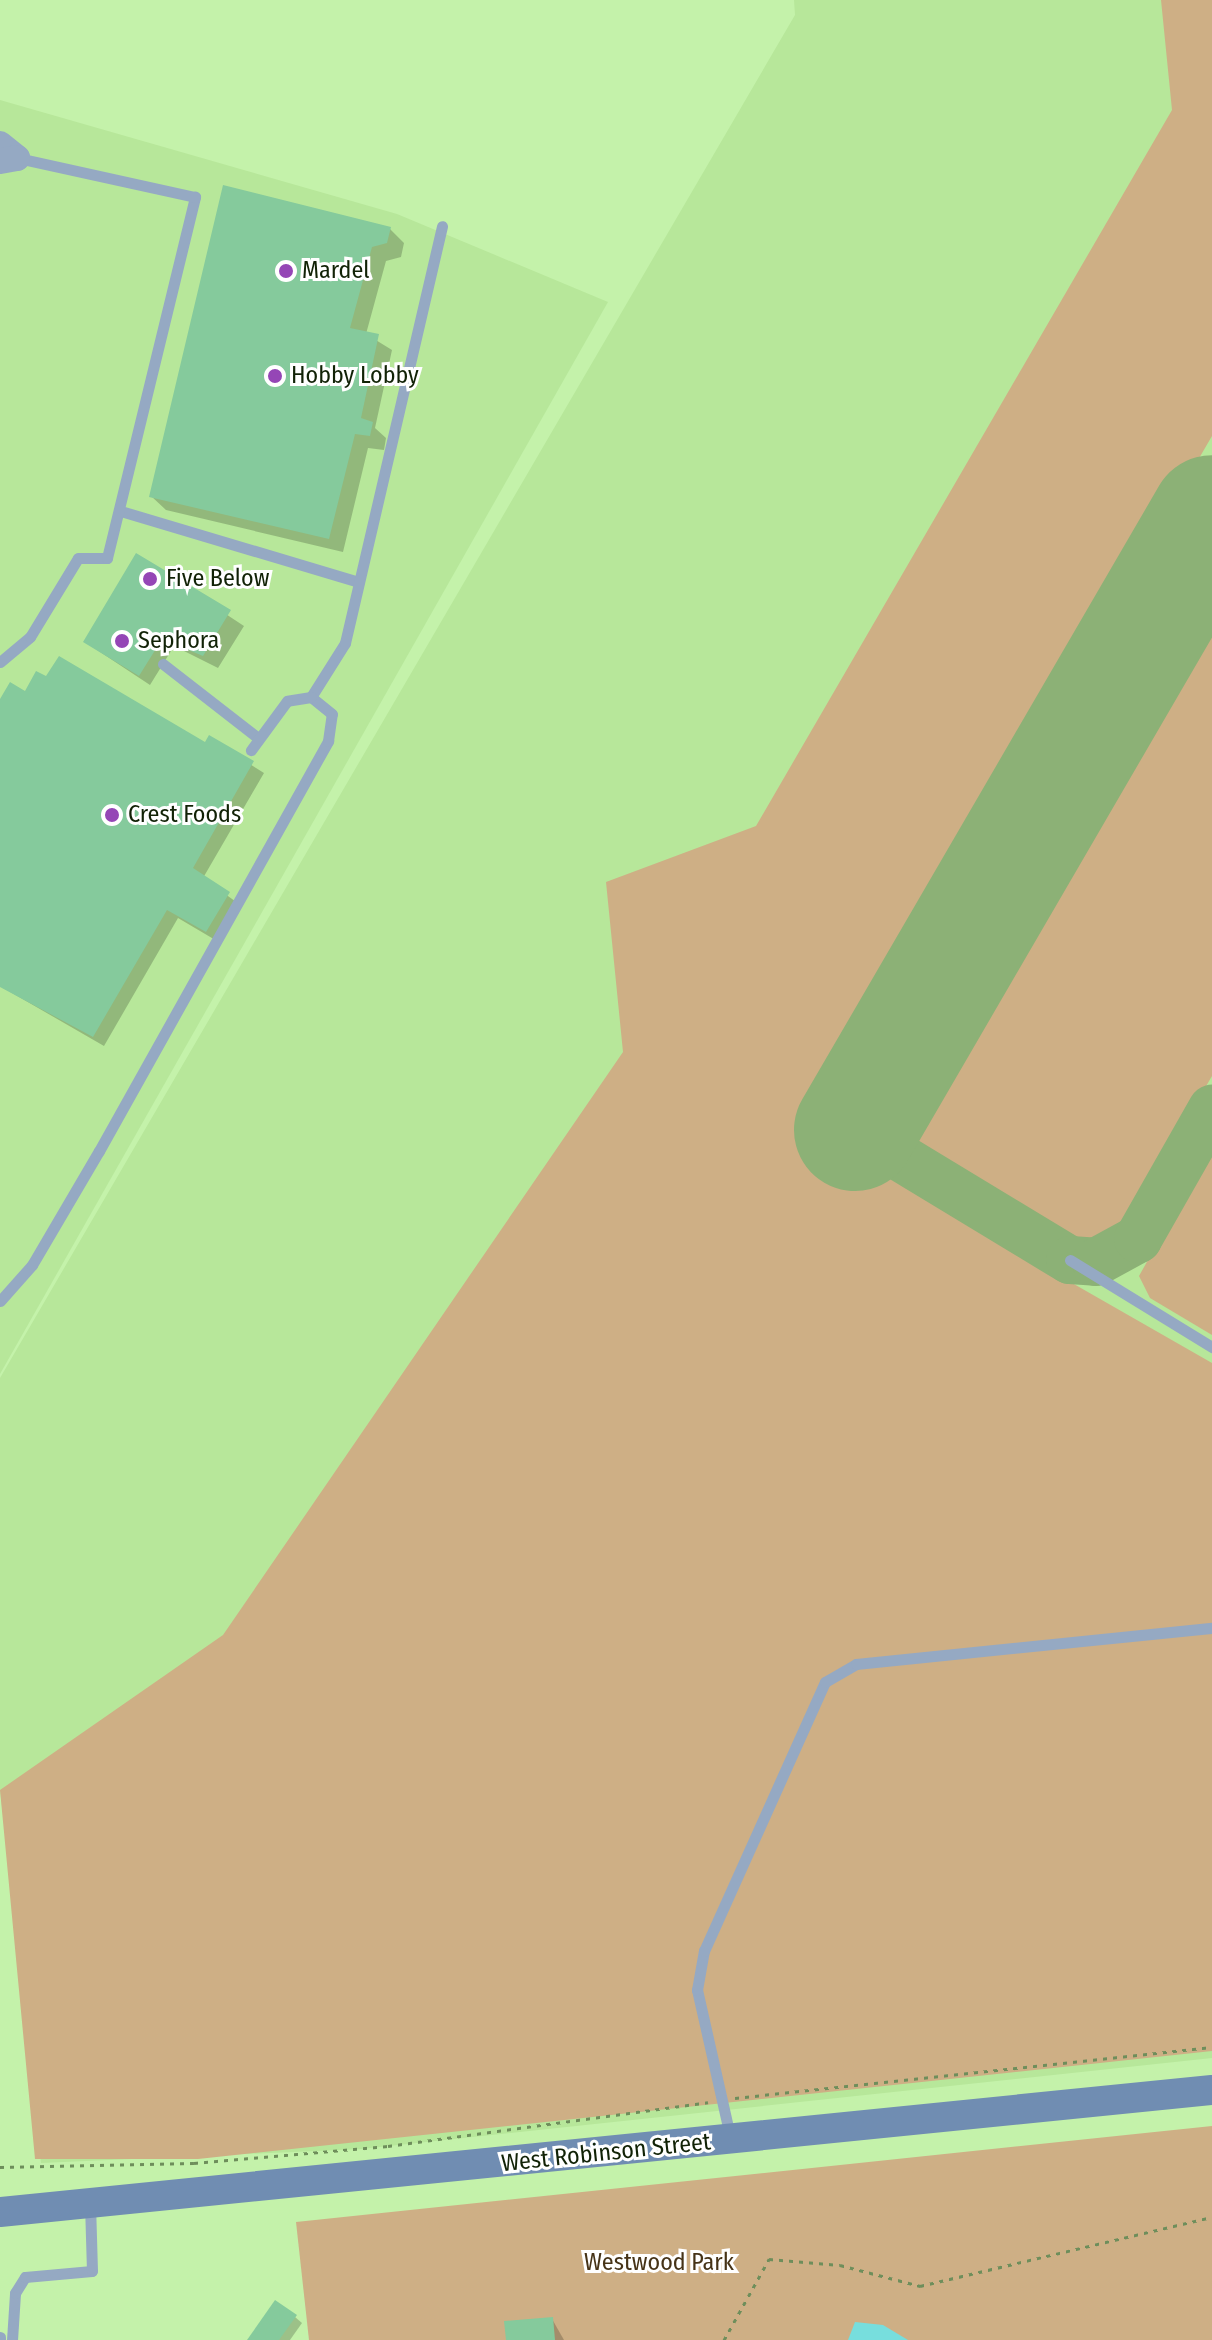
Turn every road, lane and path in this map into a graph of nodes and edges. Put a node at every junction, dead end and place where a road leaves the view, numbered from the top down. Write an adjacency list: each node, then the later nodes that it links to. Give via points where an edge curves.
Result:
1 (6, 155): 3 (lane, via 195,197)
2 (442, 226): 4 (lane)
3 (124, 512): 4 (lane); 5 (lane, via 107,558 78,558 30,637)
4 (359, 582): 7 (lane, via 345,643)
5 (0, 662)
6 (163, 664): 8 (lane)
7 (311, 697): 8 (lane, via 287,701); 11 (lane, via 332,714 328,741 99,1151 32,1265)
8 (258, 738): 9 (lane)
9 (251, 750)
10 (1070, 1260): 12 (lane)
11 (0, 1301)
12 (1212, 1347)
13 (1212, 1628): 16 (lane, via 856,1664 825,1682 704,1951 697,1990)
14 (1212, 2047): 16 (path)
15 (1212, 2090): 17 (main road, West Robinson Street)
16 (727, 2100): 17 (lane); 18 (path, via 388,2146 194,2163)
17 (731, 2140): 19 (main road, West Robinson Street)
18 (0, 2167)
19 (90, 2202): 20 (main road, West Robinson Street); 22 (lane, via 92,2271 25,2277 15,2293)
20 (0, 2212)
21 (1212, 2217): 23 (path, via 920,2286 840,2265 769,2259 758,2268)
22 (12, 2340)
23 (724, 2340)

